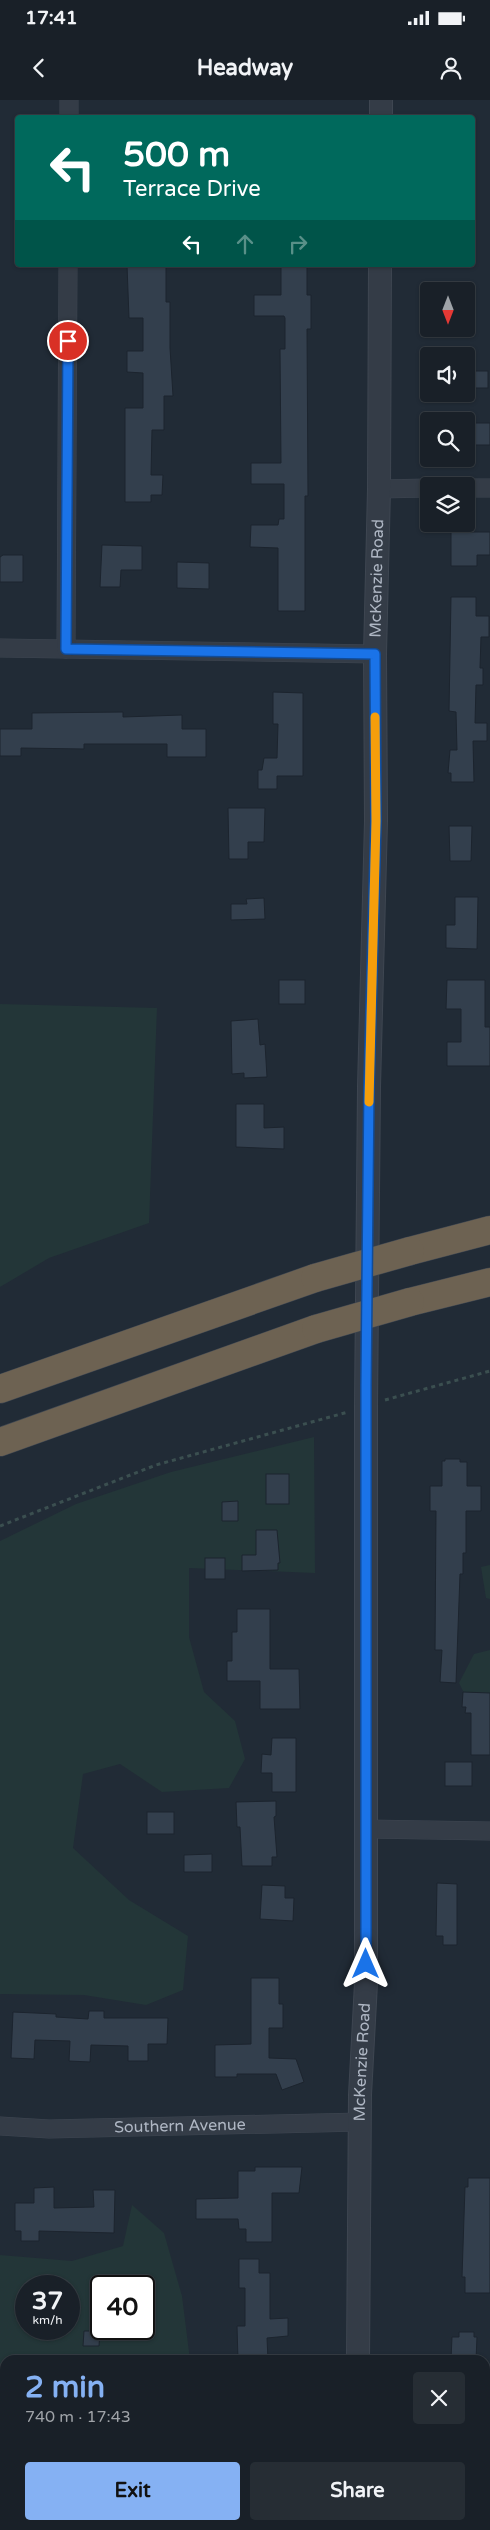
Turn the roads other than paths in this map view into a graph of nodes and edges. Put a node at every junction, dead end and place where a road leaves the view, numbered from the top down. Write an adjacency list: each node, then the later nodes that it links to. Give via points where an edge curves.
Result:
1 (69, 100): 3 (street)
2 (381, 100): 4 (street)
3 (69, 115)
4 (381, 115)
5 (68, 267): 12 (street)
6 (380, 267): 10 (street, McKenzie Road)
7 (420, 488): 10 (street)
8 (475, 488): 9 (street)
9 (490, 488)
10 (379, 489): 13 (street, McKenzie Road)
11 (0, 648): 12 (street)
12 (66, 649): 13 (street)
13 (375, 654): 18 (street, McKenzie Road, via 376,821 366,1396)
14 (490, 1230): 16 (highway, bridge, via 315,1278)
15 (490, 1282): 17 (highway, bridge, via 316,1329)
16 (0, 1389)
17 (0, 1442)
18 (366, 1829): 19 (street); 20 (street, McKenzie Road, via 366,1983)
19 (490, 1830)
20 (360, 2122): 21 (street, Southern Avenue, via 49,2129); 22 (street, McKenzie Road)
21 (0, 2126)
22 (358, 2355)

